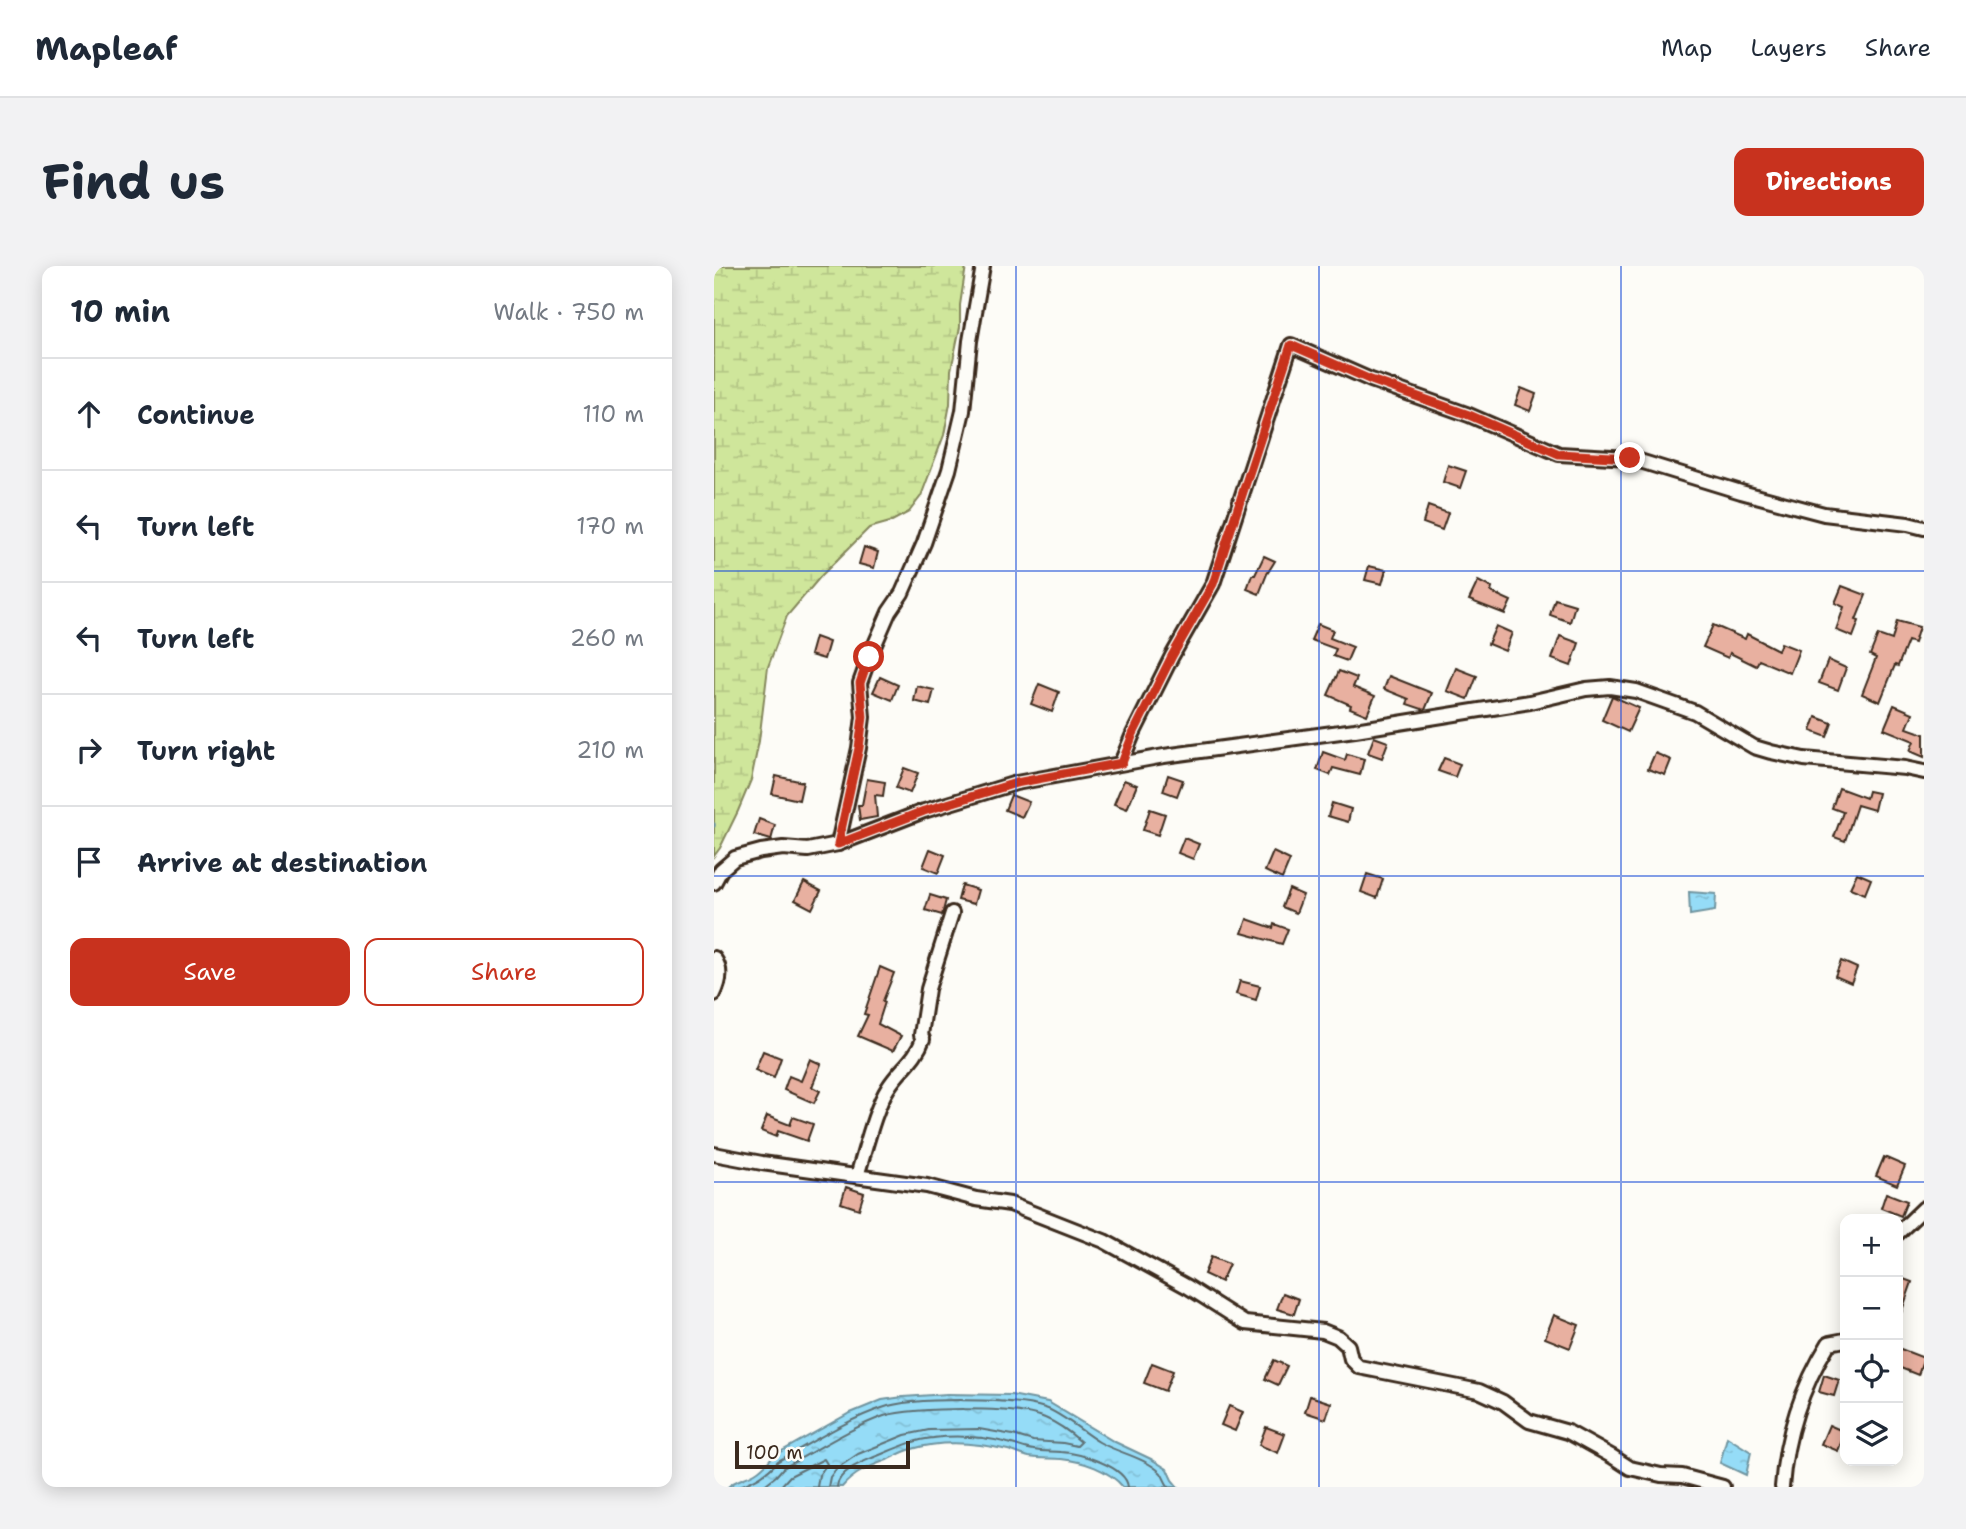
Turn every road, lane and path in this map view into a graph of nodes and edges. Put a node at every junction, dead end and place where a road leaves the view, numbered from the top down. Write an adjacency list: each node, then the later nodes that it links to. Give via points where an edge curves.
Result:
1 (983, 266): 5 (street, via 963,411 949,470 924,543 860,683 863,717 859,748)
2 (1924, 528): 3 (street, via 1824,514 1630,458 1559,454 1291,345 1213,584 1172,656)
3 (1122, 763): 4 (street, via 1610,687 1695,712 1771,752 1804,760); 5 (street, via 1016,783)
4 (1924, 772)
5 (838, 844): 6 (street, via 735,858)
6 (714, 883)
7 (952, 913): 11 (street, via 928,989 919,1051 886,1090)
8 (714, 958): 9 (street, via 720,974)
9 (714, 994)
10 (714, 1154): 11 (street)
11 (857, 1176): 15 (street, via 1010,1204 1104,1241 1245,1323 1323,1331 1348,1346 1359,1367 1479,1391 1529,1421 1568,1432 1630,1468)
12 (1924, 1208): 13 (street)
13 (1903, 1228)
14 (1840, 1341): 16 (street, via 1829,1343 1812,1369 1791,1424)
15 (1723, 1487)
16 (1782, 1487)

